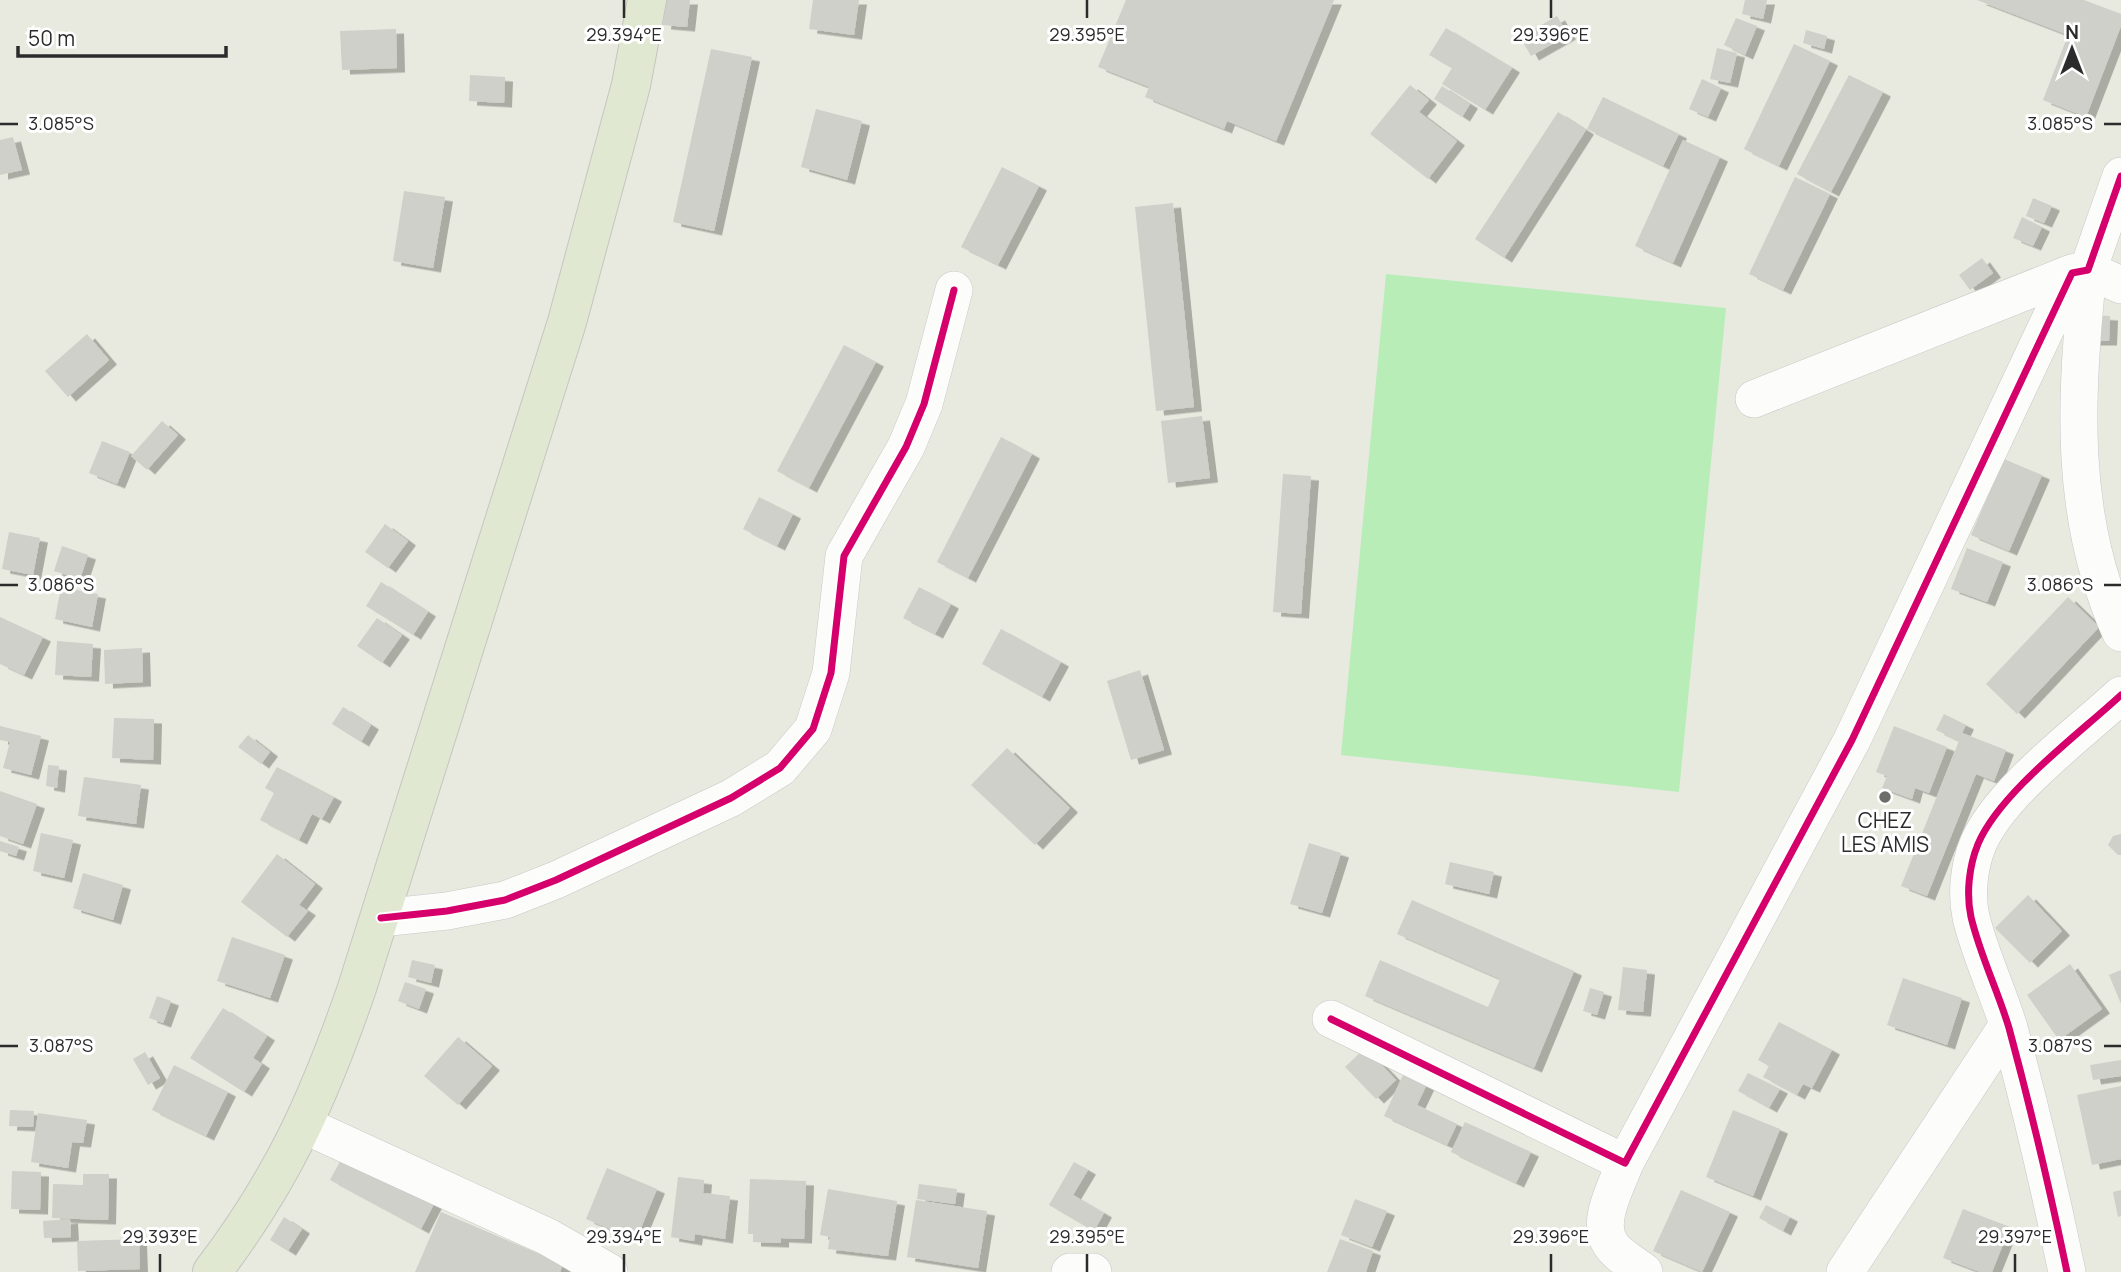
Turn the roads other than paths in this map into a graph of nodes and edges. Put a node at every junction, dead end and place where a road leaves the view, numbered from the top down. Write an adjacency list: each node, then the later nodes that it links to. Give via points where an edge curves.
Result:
1 (647, 0): 9 (main road, via 631,85 567,322)
2 (2121, 176): 3 (street)
3 (2080, 272): 4 (street); 6 (street); 7 (street, via 2080,470 2088,538); 13 (street, via 1852,740)
4 (2121, 285)
5 (954, 290): 9 (street, via 924,404 906,447 844,555 831,673 813,729 780,768 731,798 505,900)
6 (1754, 399)
7 (2121, 633)
8 (2121, 695): 11 (street, via 2009,798 1979,842 1971,865 1971,916)
9 (381, 918): 12 (main road, via 327,1076)
10 (1331, 1019): 13 (street)
11 (2008, 1025): 19 (street); 20 (street)
12 (304, 1125): 14 (main road, via 287,1161); 15 (street, via 548,1237)
13 (1625, 1163): 18 (street, via 1609,1204 1606,1233 1610,1245)
14 (212, 1272)
15 (608, 1272)
16 (1070, 1272): 17 (street)
17 (1093, 1272)
18 (1644, 1272)
19 (1845, 1272)
20 (2067, 1272)

